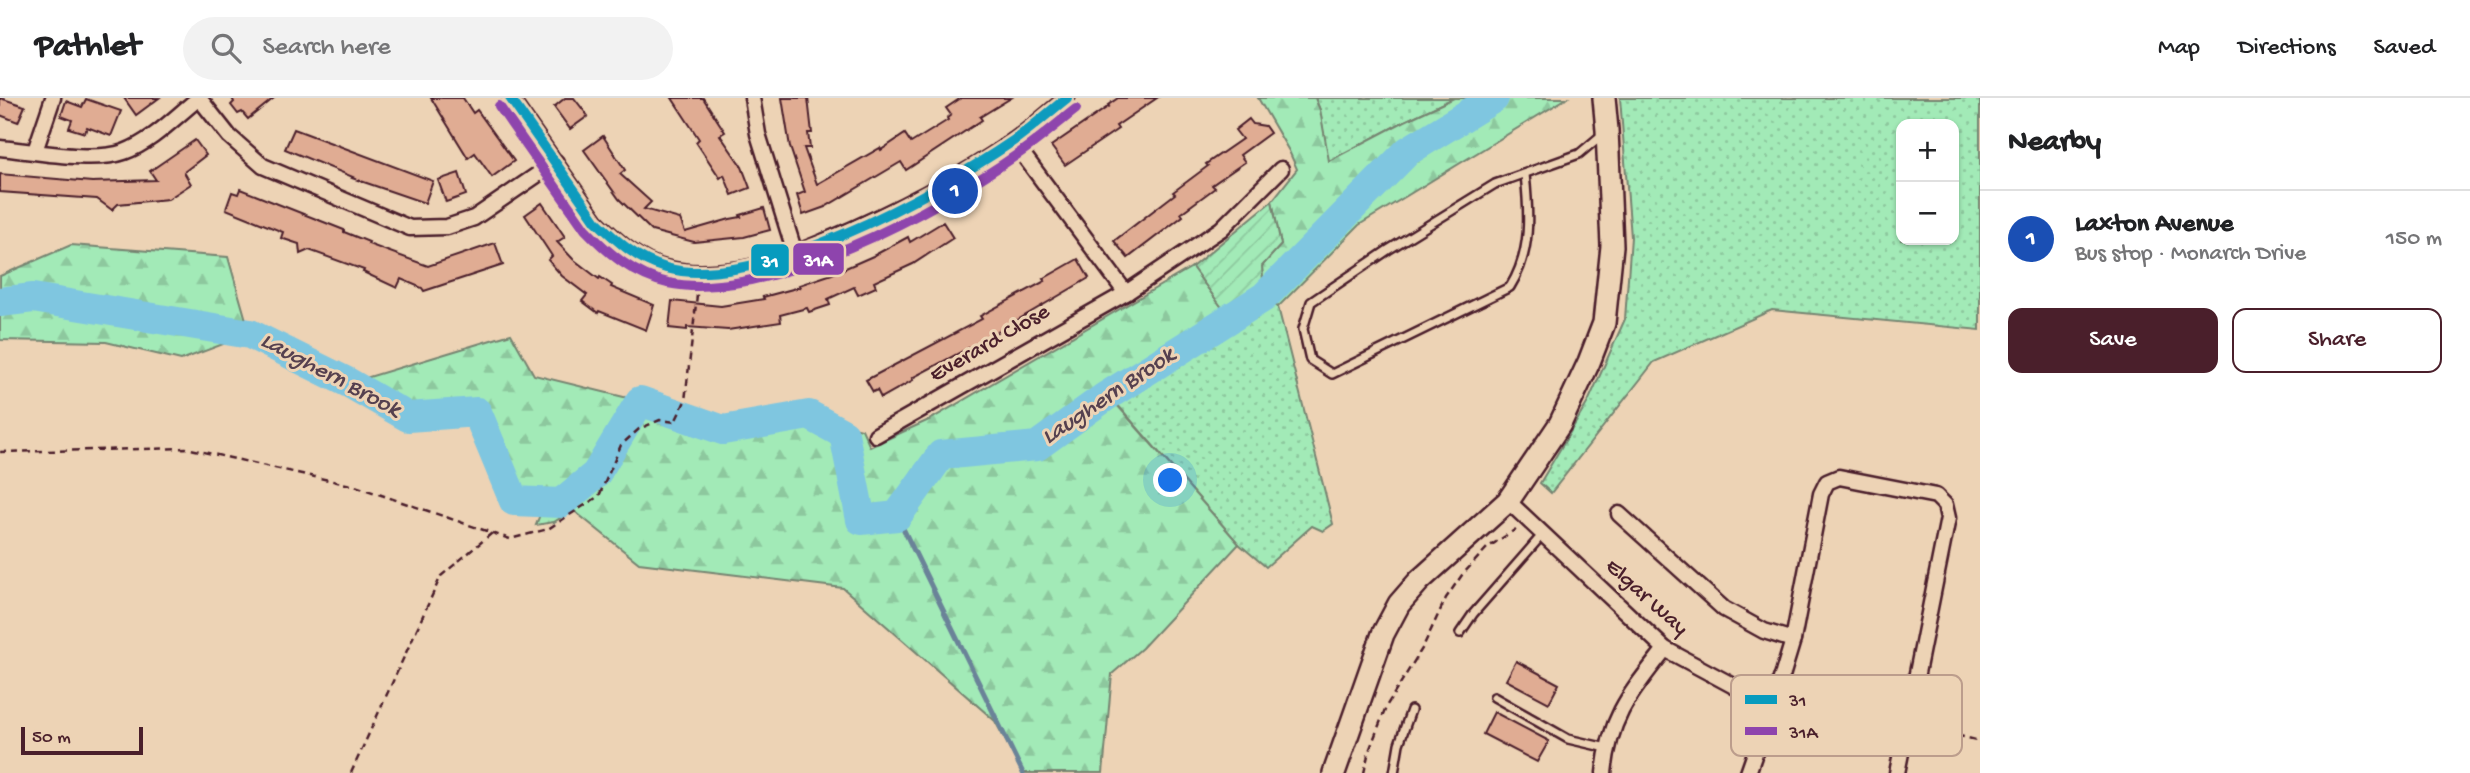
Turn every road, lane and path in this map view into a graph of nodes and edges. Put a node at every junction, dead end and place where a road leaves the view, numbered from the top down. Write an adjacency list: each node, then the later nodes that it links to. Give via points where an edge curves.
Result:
1 (53, 98): 10 (street)
2 (199, 98): 10 (street, via 125,152 100,157); 11 (street, via 229,136 263,166 410,228 447,227 474,218)
3 (510, 98): 11 (street)
4 (752, 98): 14 (street, via 758,134)
5 (1067, 98): 8 (street)
6 (1604, 98): 7 (main road)
7 (1607, 131): 13 (lane, via 1579,154); 19 (main road, via 1612,246 1604,323 1559,424)
8 (1013, 141): 14 (street, via 902,205); 16 (street)
9 (0, 148): 10 (street)
10 (34, 151)
11 (556, 162): 15 (street, via 596,220 632,253 666,268)
12 (1281, 169): 16 (street, Everard Close, via 1221,229)
13 (1525, 174): 13 (lane, via 1495,184 1311,302 1303,328 1310,360 1332,374 1510,287 1520,271 1529,226)
14 (795, 253): 15 (street, via 734,271)
15 (700, 272): 22 (path, via 685,401 675,422 660,420 639,429 621,445 599,496 548,529 510,539)
16 (1126, 293): 17 (street, Everard Close)
17 (876, 435)
18 (0, 452): 22 (path, via 186,448 355,486)
19 (1508, 500): 21 (street, Elgar Way); 37 (main road, via 1399,604 1383,634)
20 (1619, 514): 25 (street, via 1724,609 1764,631)
21 (1529, 520): 23 (street, Elgar Way); 38 (path, via 1487,548 1446,598 1423,647 1387,705)
22 (492, 533): 36 (path, via 441,576)
23 (1543, 534): 24 (lane); 26 (street, Elgar Way)
24 (1460, 633)
25 (1793, 640): 27 (street); 28 (street, via 1827,482 1839,477 1936,496 1945,505 1948,518)
26 (1665, 649): 29 (street, Elgar Way); 34 (street, via 1623,704)
27 (1782, 675)
28 (1916, 675)
29 (1731, 679)
30 (1494, 697): 34 (lane, via 1568,739)
31 (1411, 710): 39 (lane)
32 (1962, 737): 33 (path)
33 (1980, 741)
34 (1607, 748): 40 (street)
35 (1754, 756): 41 (street)
36 (351, 773)
37 (1334, 773)
38 (1364, 773)
39 (1394, 773)
40 (1604, 773)
41 (1748, 773)

